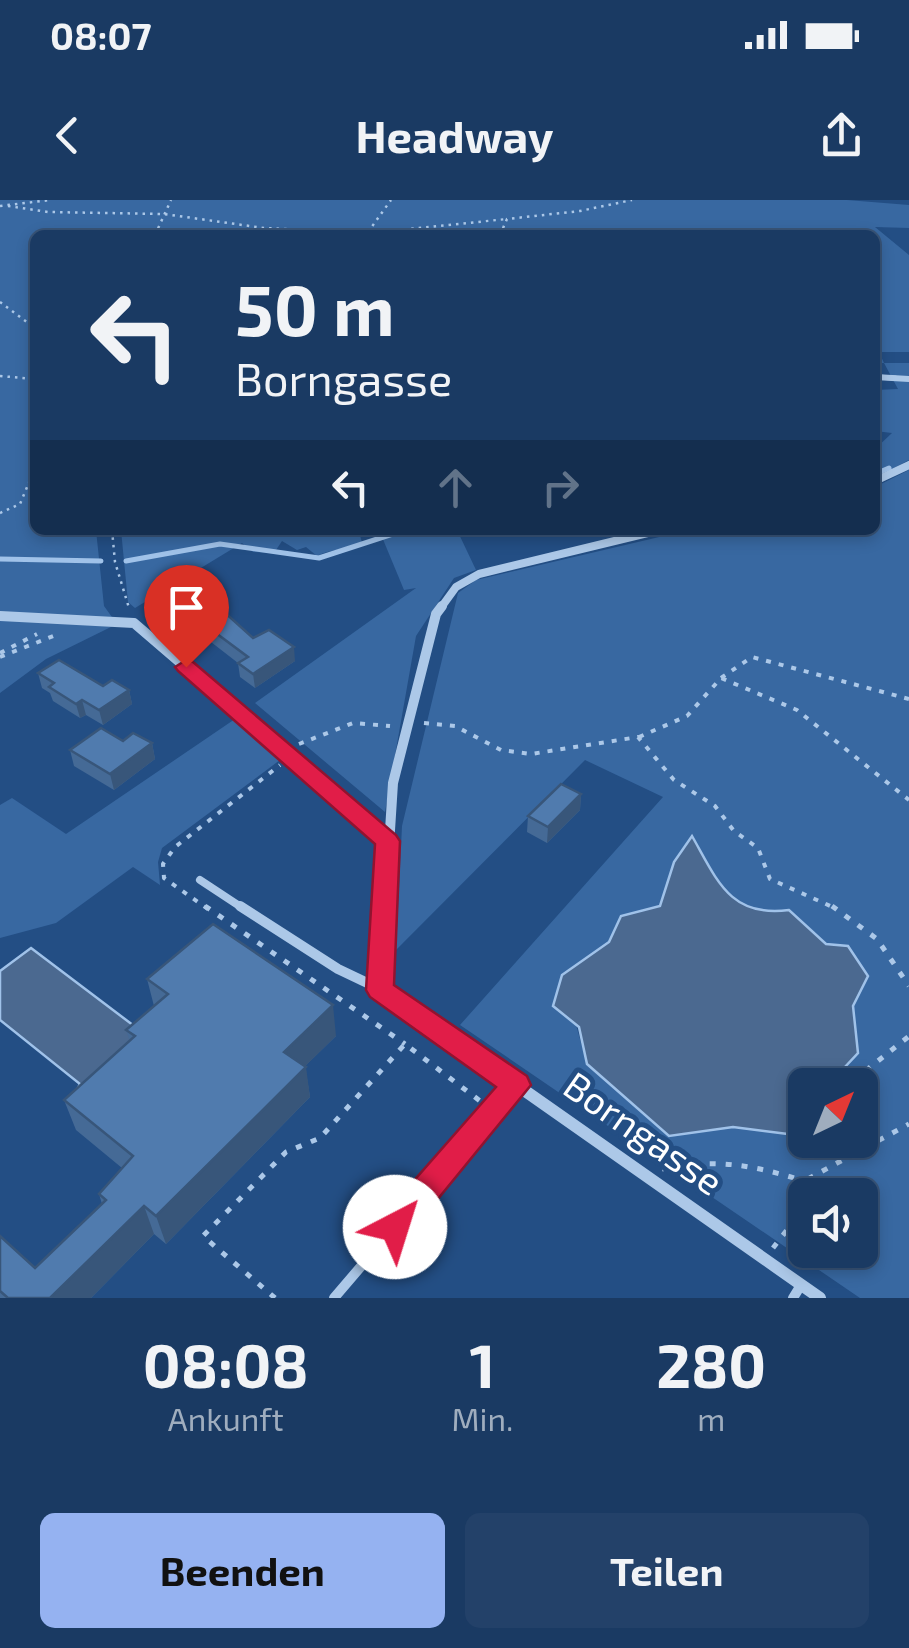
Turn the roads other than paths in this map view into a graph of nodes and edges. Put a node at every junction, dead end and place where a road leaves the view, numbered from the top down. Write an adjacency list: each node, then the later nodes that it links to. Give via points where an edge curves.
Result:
1 (880, 377): 2 (lane)
2 (909, 378)
3 (909, 464): 4 (street)
4 (880, 478)
5 (639, 535): 7 (street, via 479,574 456,588 436,614 406,725)
6 (0, 616): 7 (street, via 134,623)
7 (388, 841): 9 (street)
8 (200, 880): 9 (lane)
9 (380, 990): 10 (street, Borngasse)
10 (516, 1085): 11 (street, Borngasse, via 764,1259); 12 (lane)
11 (797, 1292): 13 (street, Borngasse)
12 (340, 1296)
13 (820, 1298)

